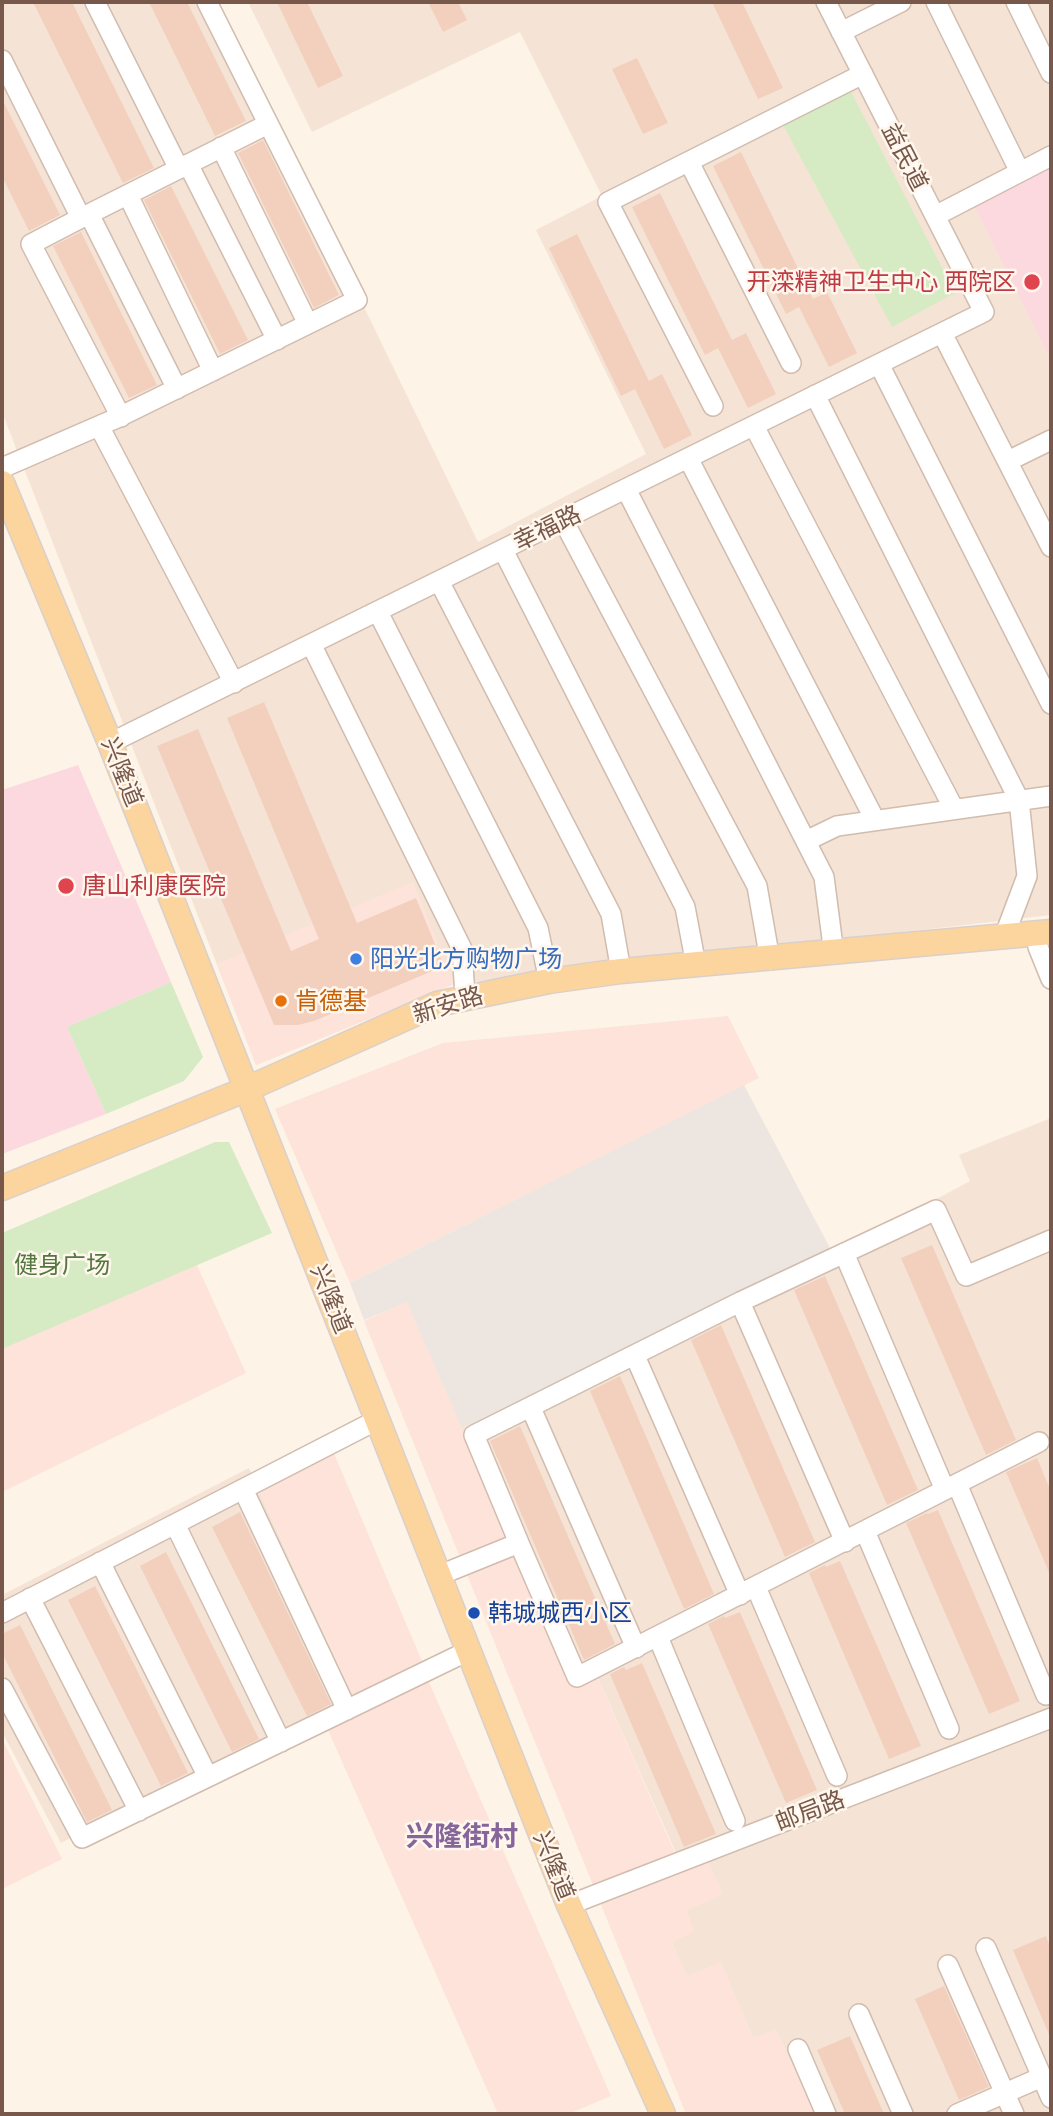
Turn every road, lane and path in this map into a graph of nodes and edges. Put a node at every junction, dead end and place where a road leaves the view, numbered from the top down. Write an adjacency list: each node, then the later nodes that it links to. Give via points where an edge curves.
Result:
1 (95, 2): 15 (street)
2 (207, 2): 11 (street)
3 (826, 2): 7 (street, 益民道)
4 (901, 2): 7 (street)
5 (936, 2): 16 (street)
6 (1016, 2): 9 (street)
7 (841, 32): 10 (street, 益民道)
8 (2, 60): 18 (street)
9 (1051, 73)
10 (863, 74): 14 (street); 19 (street, 益民道)
11 (268, 124): 12 (street); 21 (street, via 357,300)
12 (221, 148): 15 (street); 21 (street)
13 (1051, 156): 16 (street)
14 (689, 162): 24 (street); 29 (street, via 608,202)
15 (183, 167): 17 (street); 23 (street)
16 (1020, 172): 19 (street)
17 (128, 195): 18 (street); 26 (street)
18 (85, 216): 27 (street); 30 (street, via 31,244)
19 (935, 216): 20 (street, 益民道)
20 (984, 312): 22 (street, 幸福路)
21 (308, 324): 23 (street)
22 (942, 333): 25 (street, 幸福路); 35 (street)
23 (277, 340): 26 (street)
24 (790, 363)
25 (879, 364): 28 (street, 幸福路); 46 (street)
26 (213, 371): 27 (street)
27 (177, 389): 30 (street)
28 (815, 395): 32 (street, 幸福路); 49 (street)
29 (713, 406)
30 (121, 417): 31 (street)
31 (99, 426): 36 (street); 45 (street)
32 (754, 426): 34 (street, 幸福路); 50 (street)
33 (1051, 440): 35 (street)
34 (688, 458): 38 (street, 幸福路); 51 (street)
35 (1008, 461): 40 (street)
36 (2, 468)
37 (2, 483): 47 (main road, 兴隆道)
38 (626, 489): 39 (street, 幸福路); 52 (street)
39 (563, 520): 41 (street, 幸福路); 56 (street, via 757,886)
40 (1051, 547)
41 (502, 550): 42 (street, 幸福路); 57 (street, via 685,907)
42 (439, 581): 43 (street, 幸福路); 58 (street, via 611,914)
43 (378, 611): 44 (street, 幸福路); 60 (street, via 538,928)
44 (311, 645): 45 (street, 幸福路); 61 (street, via 461,949)
45 (234, 683): 47 (street, 幸福路)
46 (1051, 704)
47 (110, 743): 62 (main road, 兴隆道)
48 (1051, 796): 49 (street)
49 (1020, 800): 50 (street); 53 (street, via 1027,876)
50 (954, 809): 51 (street)
51 (874, 820): 52 (street, via 837,825)
52 (806, 841): 55 (street, via 824,877)
53 (1004, 937): 54 (main road, 新安路); 55 (main road, 新安路)
54 (1047, 941): 59 (street); 62 (main road, 新安路, via 570,993 471,1009)
55 (834, 954): 56 (main road, 新安路)
56 (770, 960): 57 (main road, 新安路)
57 (696, 965): 58 (main road, 新安路)
58 (621, 971): 60 (main road, 新安路)
59 (1051, 979)
60 (549, 981): 61 (main road, 新安路)
61 (465, 996): 62 (main road, 新安路, via 437,1004)
62 (249, 1094): 63 (main road, 新安路); 64 (main road, 新安路); 70 (main road, 兴隆道)
63 (2, 1188)
64 (2, 1201)
65 (1051, 1240): 66 (street, via 966,1276 936,1210)
66 (844, 1253): 67 (street); 72 (street)
67 (740, 1302): 68 (street); 76 (street)
68 (635, 1356): 69 (street); 80 (street)
69 (531, 1408): 77 (street, via 474,1435); 84 (street)
70 (379, 1419): 73 (street); 79 (main road, 兴隆道)
71 (1039, 1442): 72 (street)
72 (951, 1487): 75 (street); 87 (street)
73 (243, 1489): 74 (street); 88 (street)
74 (175, 1524): 78 (street); 91 (street)
75 (865, 1531): 76 (street); 90 (street)
76 (845, 1542): 80 (street)
77 (519, 1543): 79 (street); 84 (street, via 577,1677)
78 (100, 1562): 81 (street); 93 (street)
79 (440, 1575): 85 (main road, 兴隆道)
80 (748, 1591): 83 (street); 92 (street)
81 (30, 1598): 82 (street); 94 (street)
82 (2, 1613)
83 (658, 1637): 84 (street); 95 (street)
84 (636, 1648)
85 (470, 1650): 88 (street); 96 (main road, 兴隆道)
86 (2, 1688): 94 (street, via 82,1838)
87 (1046, 1695)
88 (347, 1710): 91 (street)
89 (1051, 1718): 96 (street, 邮局路)
90 (949, 1729)
91 (281, 1742): 93 (street)
92 (838, 1776)
93 (208, 1777): 94 (street)
94 (139, 1811)
95 (735, 1821)
96 (569, 1905): 104 (main road, 兴隆道)
97 (986, 1948): 101 (street)
98 (948, 1965): 102 (street)
99 (859, 2014): 106 (street)
100 (798, 2049): 105 (street)
101 (1042, 2077): 102 (street); 103 (street)
102 (1005, 2094): 107 (street); 108 (street)
103 (1051, 2098)
104 (663, 2114)
105 (826, 2114)
106 (903, 2114)
107 (957, 2114)
108 (1014, 2114)

